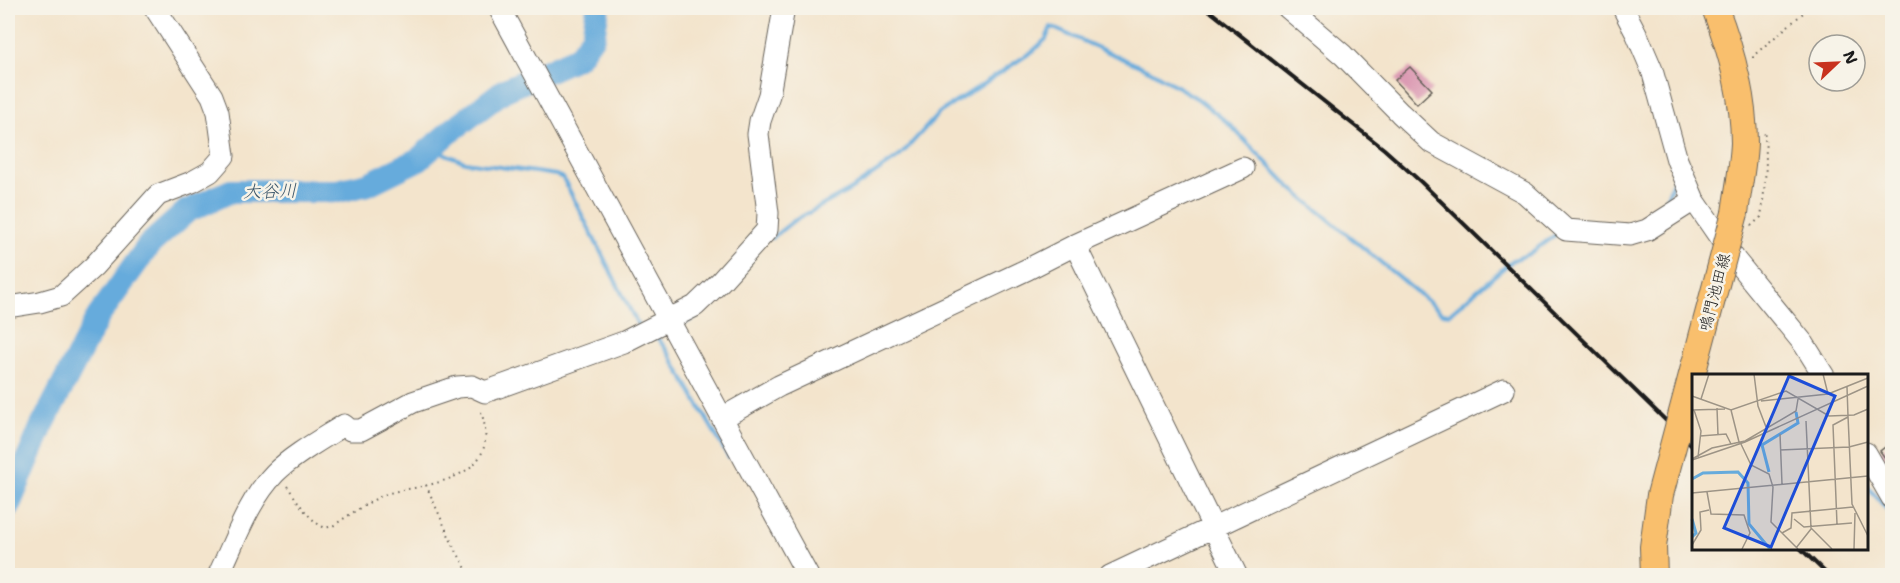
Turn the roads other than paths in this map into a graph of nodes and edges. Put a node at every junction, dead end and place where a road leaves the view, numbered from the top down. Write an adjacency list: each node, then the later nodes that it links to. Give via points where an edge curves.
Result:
1 (155, 8): 10 (street, via 212,96 224,156 210,172 158,195 94,266 61,296)
2 (499, 8): 11 (street)
3 (783, 8): 11 (street, via 769,95 758,134 767,230)
4 (1288, 8): 8 (street, via 1343,55 1431,142 1525,193 1566,230 1630,235 1647,230)
5 (1623, 8): 8 (street, via 1648,61 1677,160)
6 (1715, 8): 12 (main road, 鳴門池田線, bridge, via 1739,81 1744,144 1736,213)
7 (1243, 168): 9 (street)
8 (1694, 200): 13 (street)
9 (1075, 245): 16 (street, via 779,386); 19 (street)
10 (8, 307)
11 (673, 326): 16 (street); 20 (street, via 484,392 472,386 457,387 413,402 361,430 350,430 344,425 276,472 252,505)
12 (1693, 374)
13 (1823, 374)
14 (1692, 376): 24 (main road, 鳴門池田線, bridge, via 1660,495 1653,547)
15 (1504, 390): 19 (street)
16 (722, 418): 21 (street)
17 (1867, 455): 18 (street)
18 (1893, 498)
19 (1212, 526): 22 (street); 23 (street)
20 (218, 576)
21 (808, 576)
22 (1110, 576)
23 (1237, 576)
24 (1654, 576)

